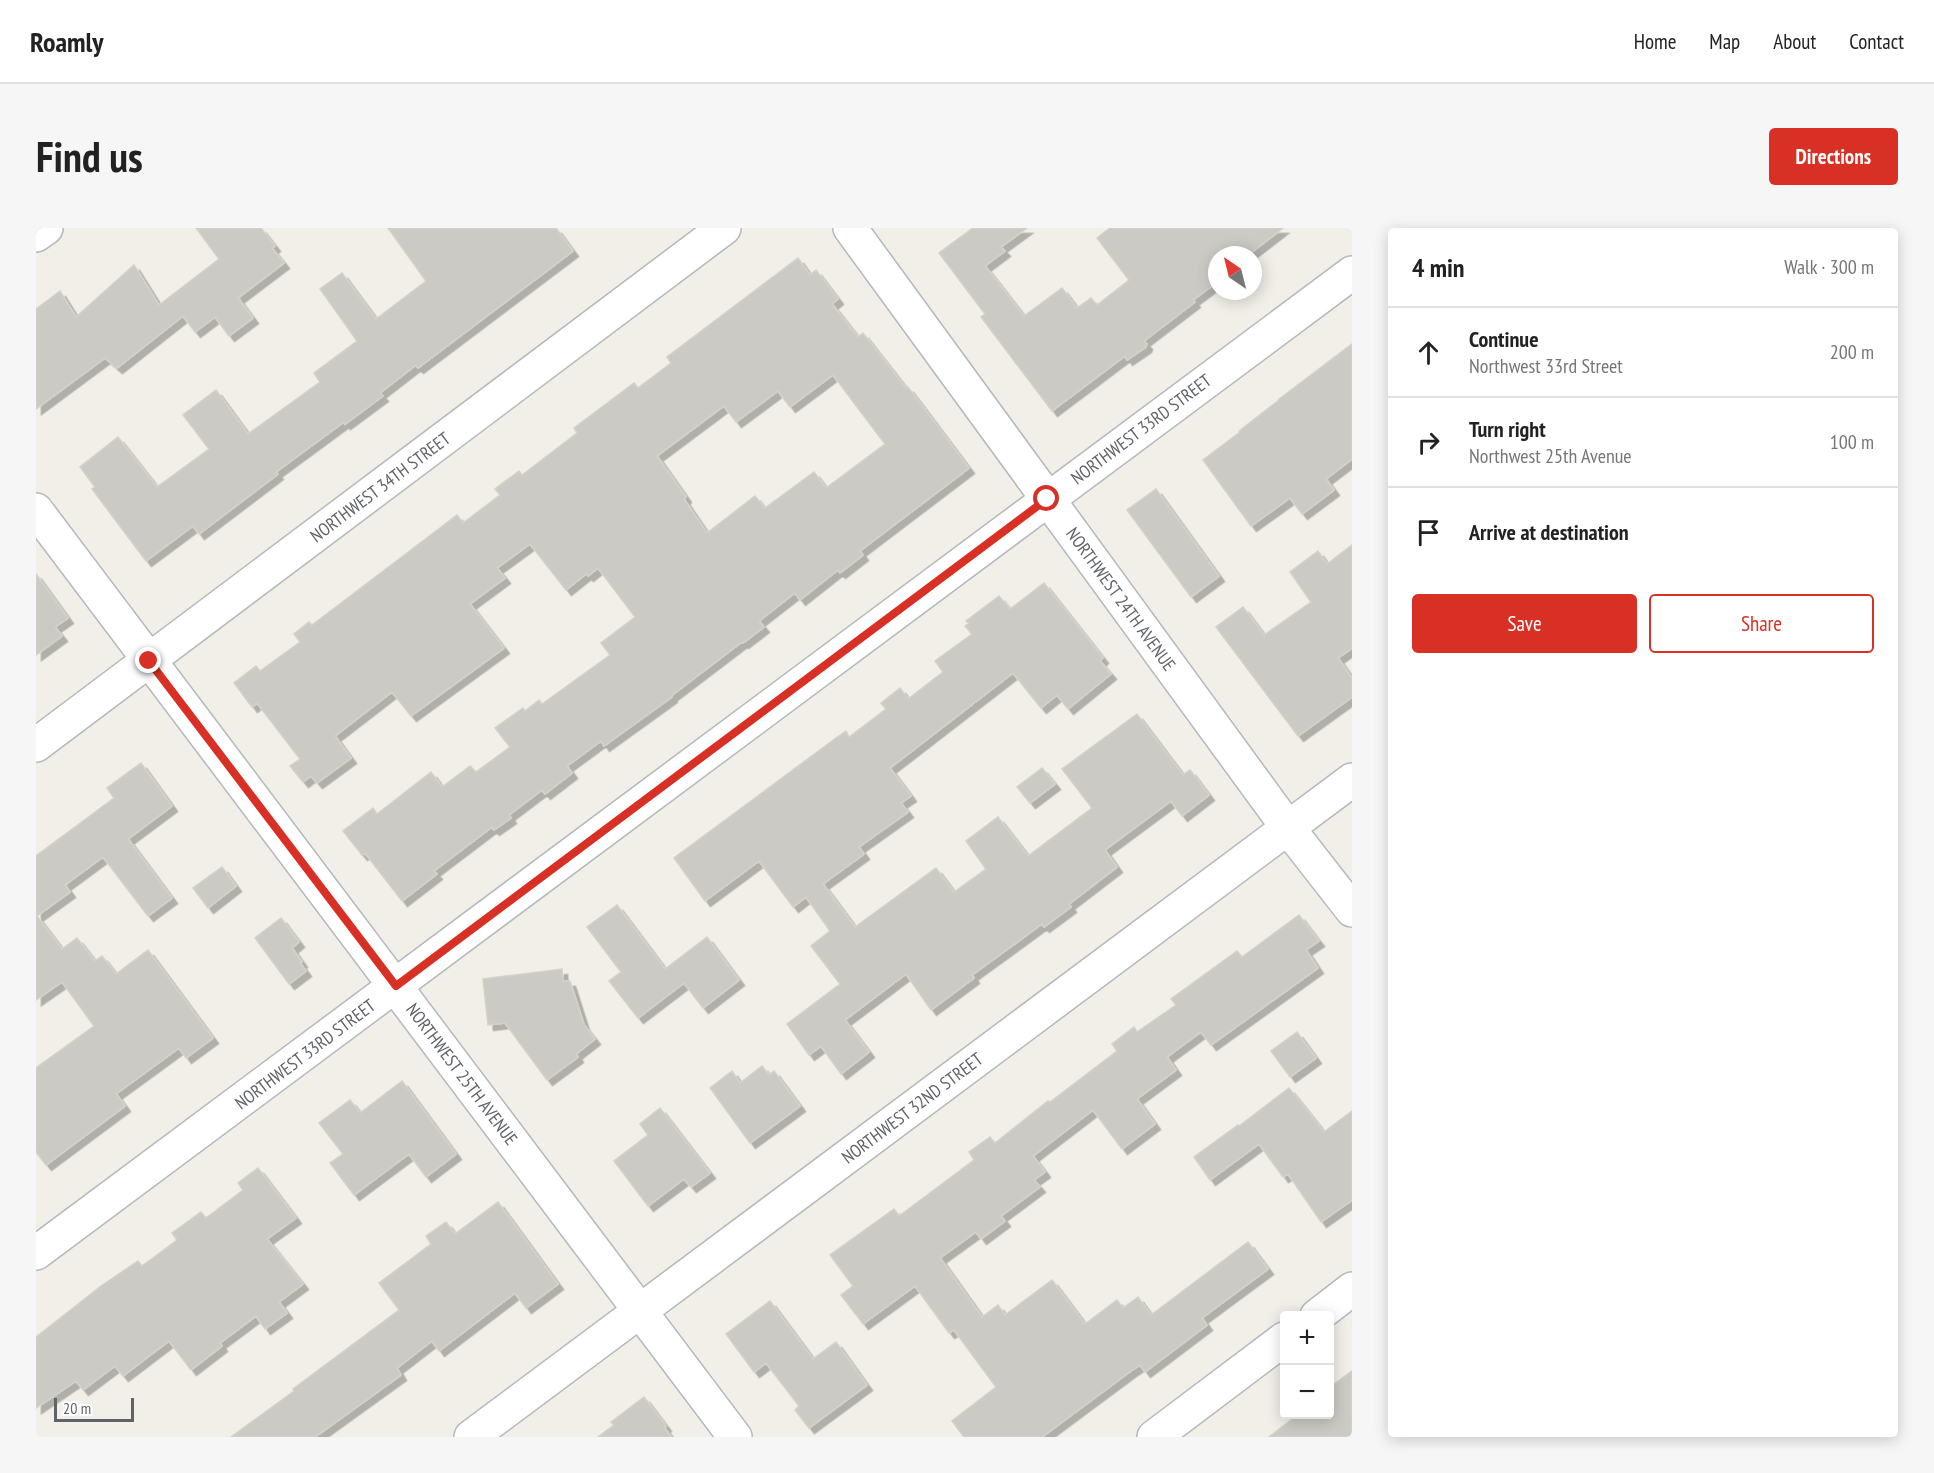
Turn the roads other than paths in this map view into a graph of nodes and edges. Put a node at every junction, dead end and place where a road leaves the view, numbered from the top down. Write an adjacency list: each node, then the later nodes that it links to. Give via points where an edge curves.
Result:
1 (46, 228): 4 (street)
2 (724, 228): 8 (street, NORTHWEST 34TH STREET)
3 (850, 228): 6 (street, NORTHWEST 24TH AVENUE)
4 (36, 235)
5 (1352, 273): 6 (street, NORTHWEST 33RD STREET)
6 (1047, 499): 11 (street, NORTHWEST 24TH AVENUE); 13 (street, NORTHWEST 33RD STREET)
7 (36, 510): 8 (street, NORTHWEST 25TH AVENUE)
8 (149, 661): 9 (street, NORTHWEST 34TH STREET); 13 (street, NORTHWEST 25TH AVENUE)
9 (36, 745)
10 (1352, 780): 11 (street, NORTHWEST 32ND STREET)
11 (1288, 828): 12 (street, NORTHWEST 24TH AVENUE); 16 (street, NORTHWEST 32ND STREET)
12 (1352, 910)
13 (396, 986): 14 (street, NORTHWEST 33RD STREET); 16 (street, NORTHWEST 25TH AVENUE)
14 (36, 1253)
15 (1352, 1289): 17 (street)
16 (640, 1311): 19 (street, NORTHWEST 32ND STREET); 20 (street, NORTHWEST 25TH AVENUE)
17 (1323, 1311)
18 (1280, 1343): 21 (street)
19 (471, 1437)
20 (735, 1437)
21 (1154, 1437)

